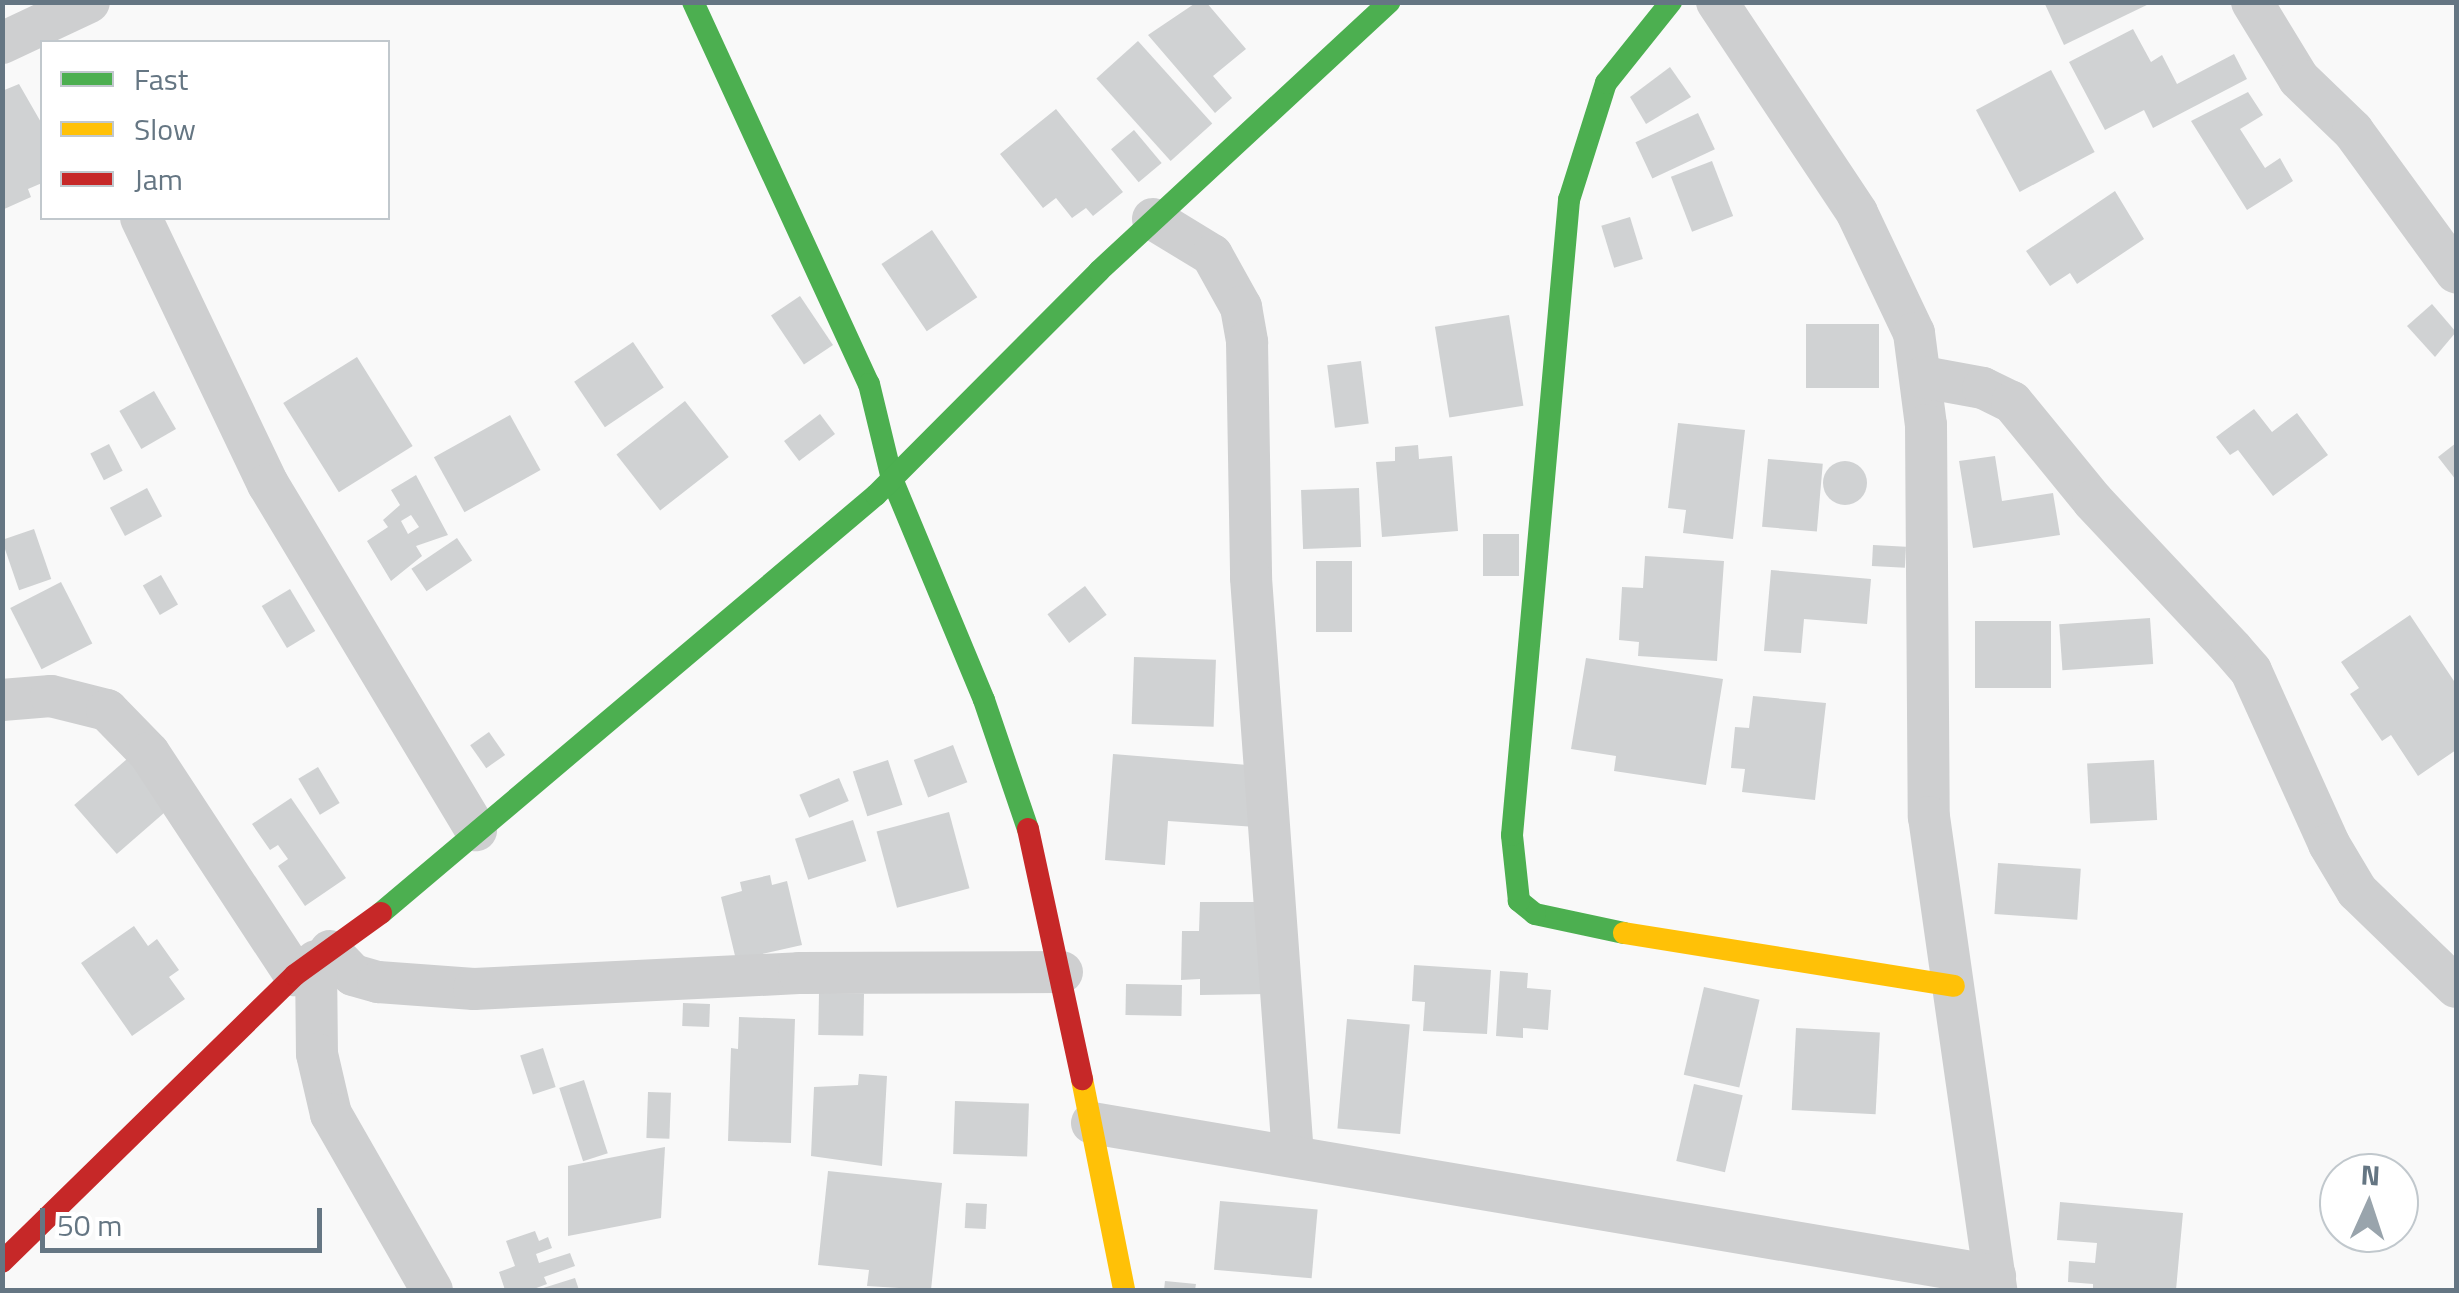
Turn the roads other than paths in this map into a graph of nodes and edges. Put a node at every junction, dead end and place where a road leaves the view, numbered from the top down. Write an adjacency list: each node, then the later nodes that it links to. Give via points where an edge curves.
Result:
1 (90, 2): 7 (street)
2 (694, 2): 13 (street, via 870,384)
3 (1389, 2): 9 (street)
4 (1672, 2): 18 (street, via 1606,83 1570,200 1519,717 1512,835 1520,901 1535,914 1600,930)
5 (1718, 2): 12 (street, via 1857,214 1914,333)
6 (2252, 2): 11 (street, via 2299,79 2353,131)
7 (53, 32): 8 (street)
8 (2, 44)
9 (1153, 219): 13 (street); 21 (street, via 1212,255 1241,307 1247,342 1251,578)
10 (142, 220): 15 (street, via 268,484)
11 (2456, 272)
12 (1922, 377): 18 (street, via 1927,797); 19 (street, via 1983,388 2012,402 2093,501 2252,671 2328,844 2357,890)
13 (892, 479): 15 (street); 17 (street, via 990,717 1038,857)
14 (2, 700): 16 (street, via 51,696 106,710 149,753)
15 (476, 830): 16 (street)
16 (314, 962): 17 (street, via 378,982 474,988 799,973); 22 (street); 24 (street, via 317,1054 332,1114)
17 (1062, 972): 20 (street)
18 (1954, 986): 23 (street)
19 (2456, 987)
20 (1092, 1123): 21 (street); 25 (street)
21 (1293, 1154): 23 (street)
22 (2, 1262)
23 (1996, 1283)
24 (432, 1290)
25 (1124, 1290)

